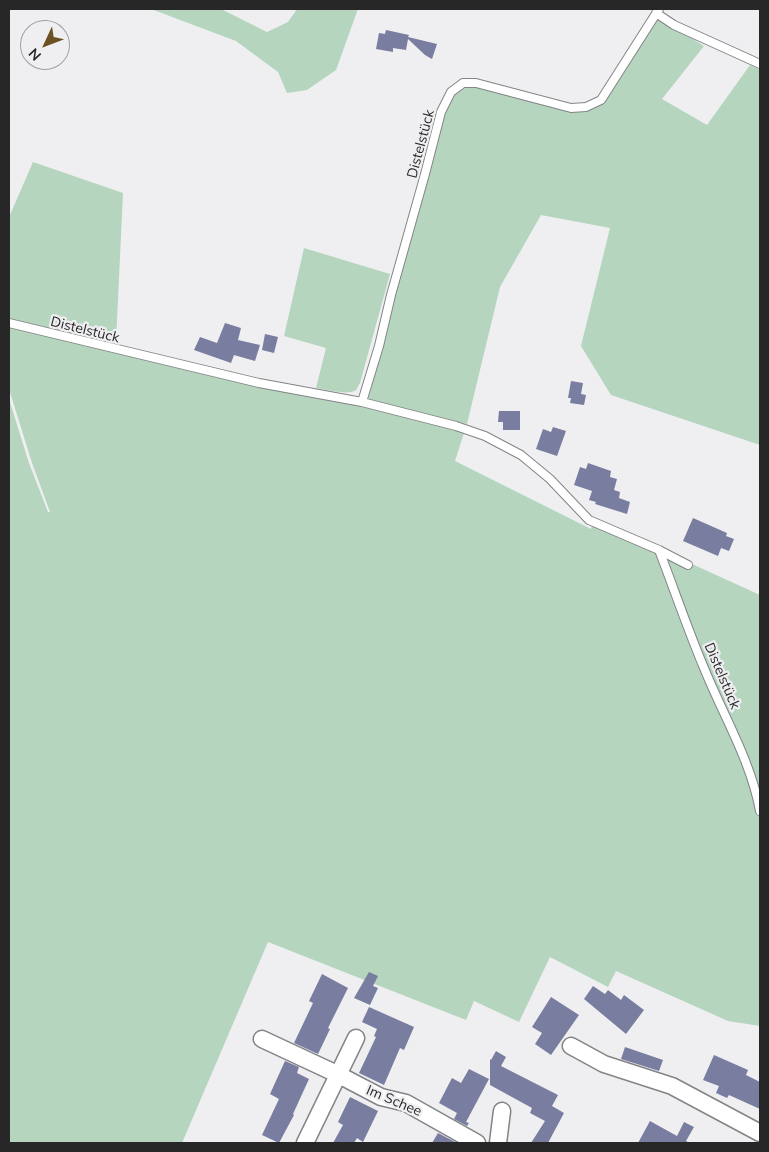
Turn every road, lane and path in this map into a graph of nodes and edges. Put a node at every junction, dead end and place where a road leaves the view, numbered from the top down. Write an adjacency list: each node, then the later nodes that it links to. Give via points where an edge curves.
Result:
1 (657, 11): 2 (lane, via 674,25); 4 (lane, Distelstück, via 601,100 586,107 571,108 476,83 463,82 451,92 441,112)
2 (760, 64)
3 (9, 323): 4 (lane, Distelstück, via 258,383)
4 (362, 402): 5 (lane, Distelstück, via 485,436 521,455 550,479 589,520)
5 (659, 550): 6 (lane, Distelstück); 7 (lane, Distelstück, via 743,757)
6 (688, 565)
7 (760, 811)
8 (356, 1038): 11 (street)
9 (262, 1039): 11 (street, Im Schee)
10 (572, 1046): 13 (street, via 604,1064 672,1086)
11 (337, 1074): 14 (street); 15 (street, Im Schee, via 381,1097 406,1103)
12 (502, 1111): 16 (street)
13 (760, 1133)
14 (305, 1143)
15 (477, 1143)
16 (498, 1143)

